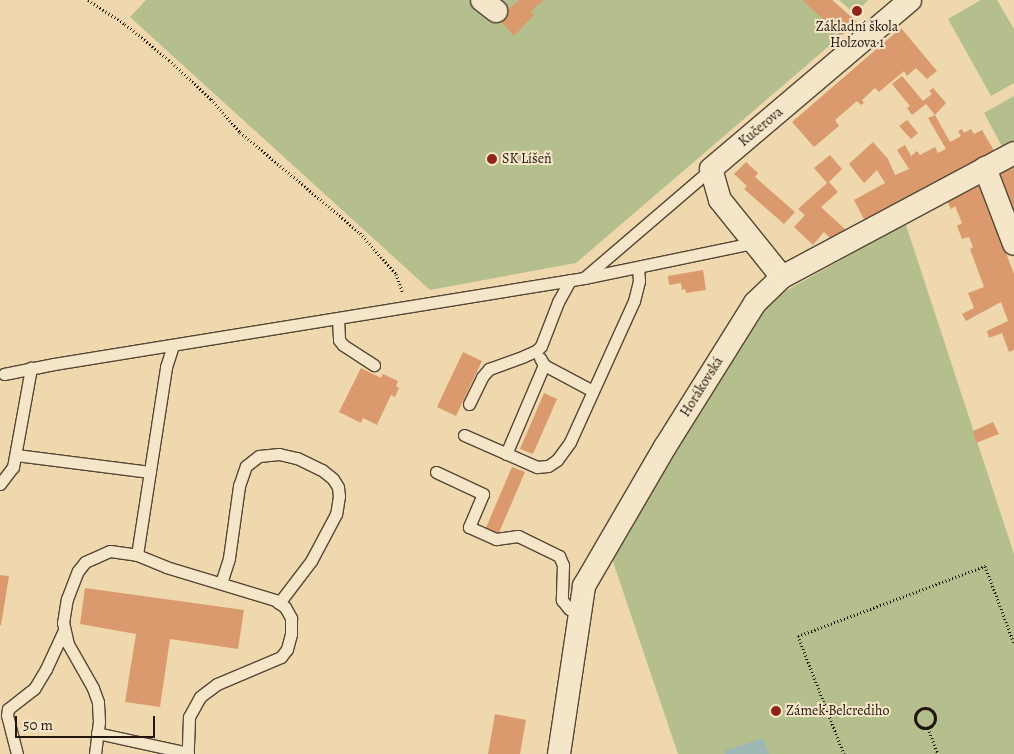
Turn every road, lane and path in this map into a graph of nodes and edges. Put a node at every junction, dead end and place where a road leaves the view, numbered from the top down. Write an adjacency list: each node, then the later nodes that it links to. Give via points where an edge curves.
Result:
1 (88, 0): 12 (path, via 125,24 169,60 211,99 240,132 360,233 396,274)
2 (910, 0): 4 (street, Kučerova)
3 (1014, 152): 5 (street, Horákovská)
4 (711, 168): 6 (street, via 720,200); 10 (lane)
5 (985, 168): 7 (street); 9 (street, Horákovská)
6 (753, 243): 8 (lane); 9 (street)
7 (1014, 244)
8 (638, 267): 10 (lane); 20 (lane, via 639,281 634,301)
9 (782, 277): 31 (street, Horákovská, via 755,303 665,447 584,586)
10 (584, 278): 11 (lane)
11 (570, 280): 12 (lane); 15 (lane)
12 (409, 308): 13 (lane)
13 (338, 319): 14 (lane); 16 (lane, via 343,345)
14 (173, 345): 18 (lane); 25 (lane, via 166,367)
15 (536, 351): 17 (lane); 21 (lane, via 489,369)
16 (374, 365)
17 (544, 365): 20 (lane); 23 (lane)
18 (31, 368): 19 (lane); 24 (lane)
19 (4, 374)
20 (594, 391): 23 (lane, via 570,442 557,460 548,466 537,467)
21 (469, 404)
22 (464, 435): 23 (lane)
23 (506, 454)
24 (16, 455): 25 (lane); 27 (lane, via 14,466)
25 (150, 472): 28 (lane)
26 (436, 472): 31 (lane, via 483,494 469,526 496,539 518,536 559,556 563,565 562,600 570,609)
27 (0, 484)
28 (138, 555): 29 (lane); 32 (lane, via 110,551 84,562 67,599)
29 (221, 583): 30 (lane); 30 (lane, via 229,558 239,486 246,466 259,456 279,454 297,458 322,470 332,479 338,487 339,496 336,514 311,561)
30 (278, 603): 38 (lane, via 285,607 291,618 287,649 281,657 217,684 200,697 189,717)
31 (580, 612): 39 (street, Horákovská)
32 (64, 630): 35 (lane, via 95,695); 36 (lane, via 34,689 8,709)
33 (1014, 643): 40 (path, via 985,566 798,636)
34 (928, 728): 34 (path, via 935,718 929,708 925,708 915,714 915,721 919,726); 41 (path)
35 (97, 733): 37 (lane); 38 (lane)
36 (17, 754)
37 (94, 754)
38 (188, 754)
39 (559, 754)
40 (844, 754)
41 (938, 754)

